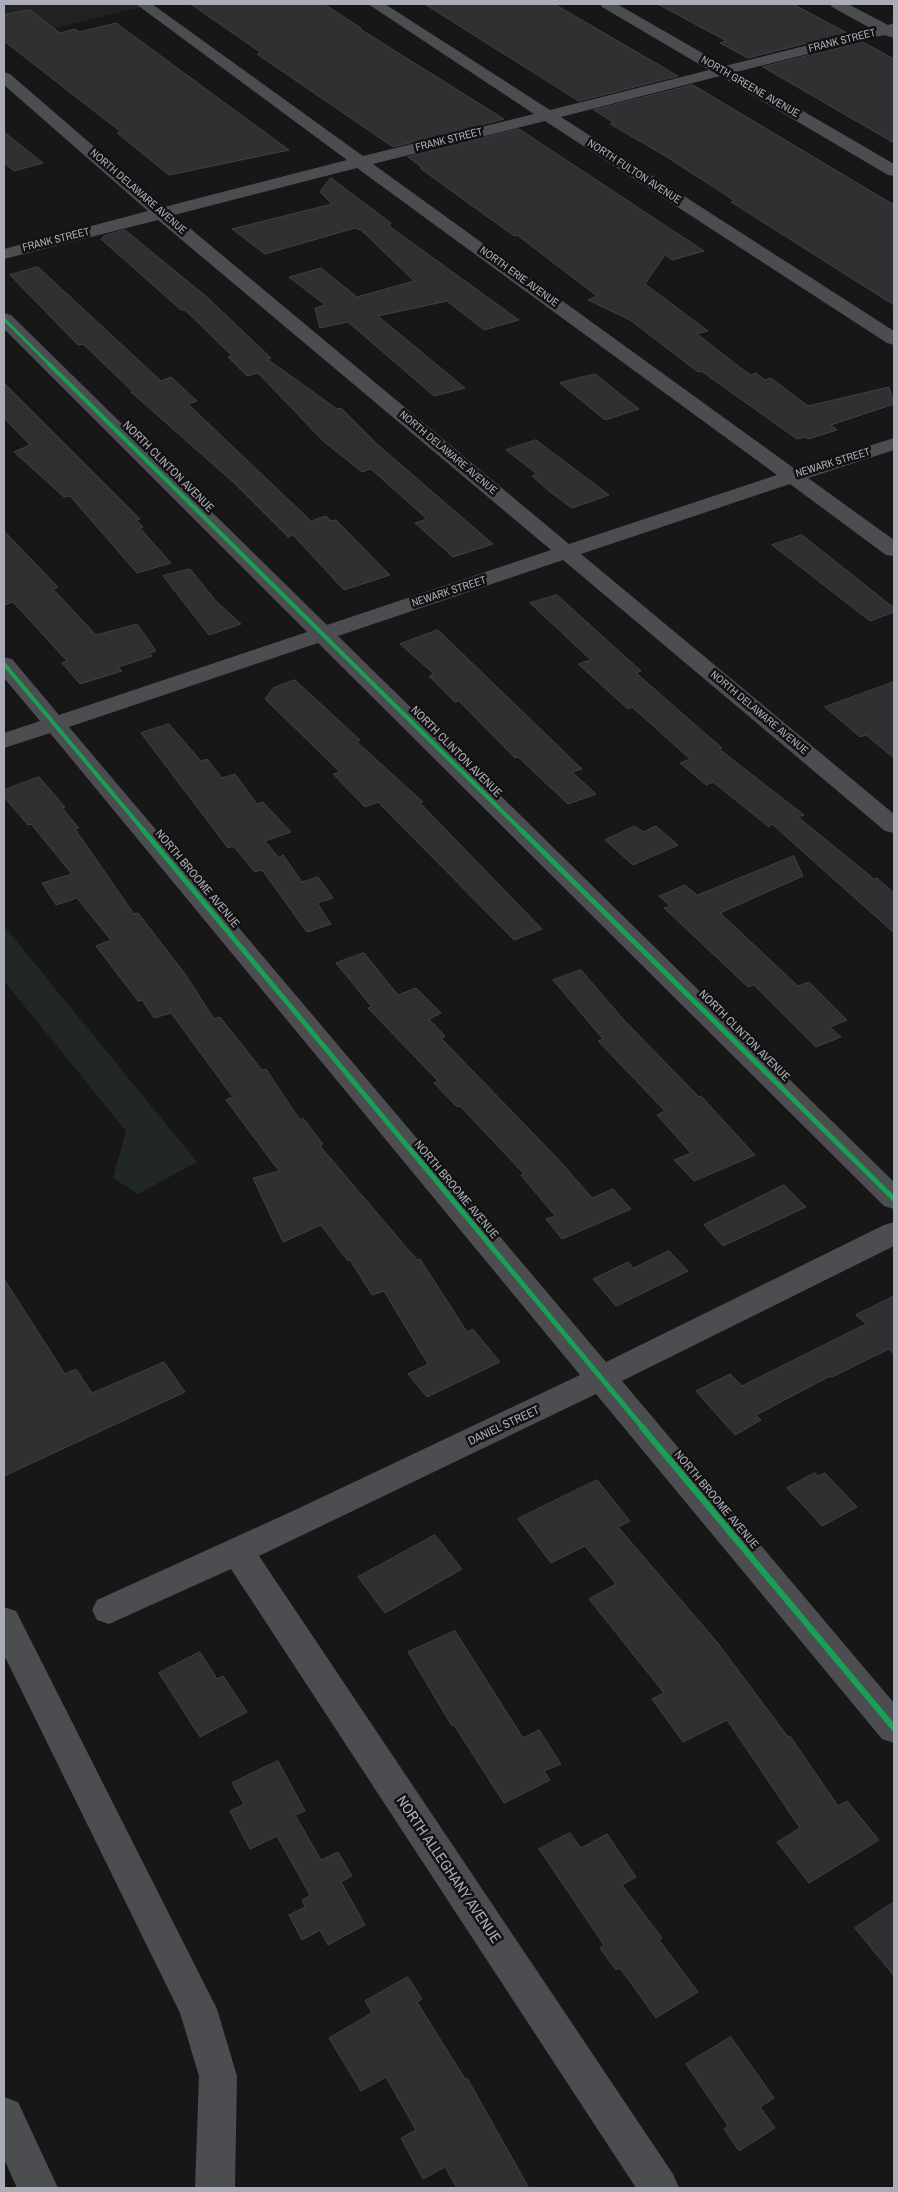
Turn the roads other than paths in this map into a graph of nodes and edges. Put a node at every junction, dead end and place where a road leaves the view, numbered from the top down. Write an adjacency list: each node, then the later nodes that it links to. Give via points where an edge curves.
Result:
1 (143, 4): 9 (street, NORTH ERIE AVENUE)
2 (375, 4): 8 (street, NORTH FULTON AVENUE)
3 (606, 4): 6 (street, NORTH GREENE AVENUE)
4 (837, 4): 5 (street)
5 (891, 31): 6 (street, FRANK STREET)
6 (723, 72): 8 (street, FRANK STREET); 10 (street, NORTH GREENE AVENUE)
7 (4, 77): 11 (street, NORTH DELAWARE AVENUE)
8 (547, 116): 9 (street, FRANK STREET); 14 (street, NORTH FULTON AVENUE)
9 (360, 162): 11 (street, FRANK STREET); 16 (street, NORTH ERIE AVENUE)
10 (894, 171)
11 (161, 213): 12 (street, FRANK STREET); 18 (street, NORTH DELAWARE AVENUE)
12 (4, 254)
13 (4, 319): 19 (street, NORTH CLINTON AVENUE)
14 (894, 339)
15 (894, 444): 16 (street, NEWARK STREET)
16 (793, 476): 17 (street, NORTH ERIE AVENUE); 18 (street, NEWARK STREET)
17 (894, 550)
18 (568, 553): 19 (street, NEWARK STREET); 23 (street, NORTH DELAWARE AVENUE)
19 (322, 634): 21 (street, NEWARK STREET); 24 (street, NORTH CLINTON AVENUE)
20 (4, 664): 21 (street, NORTH BROOME AVENUE)
21 (54, 724): 22 (street, NEWARK STREET); 26 (street, NORTH BROOME AVENUE)
22 (4, 741)
23 (894, 826)
24 (894, 1199)
25 (894, 1233): 26 (street, DANIEL STREET)
26 (602, 1379): 27 (street, DANIEL STREET); 30 (street, NORTH BROOME AVENUE)
27 (238, 1552): 28 (street, DANIEL STREET); 34 (street, NORTH ALLEGHANY AVENUE)
28 (109, 1610)
29 (4, 1621): 33 (street, via 198,2009 218,2076)
30 (894, 1728)
31 (4, 2116): 32 (street)
32 (38, 2188)
33 (216, 2188)
34 (659, 2188)

